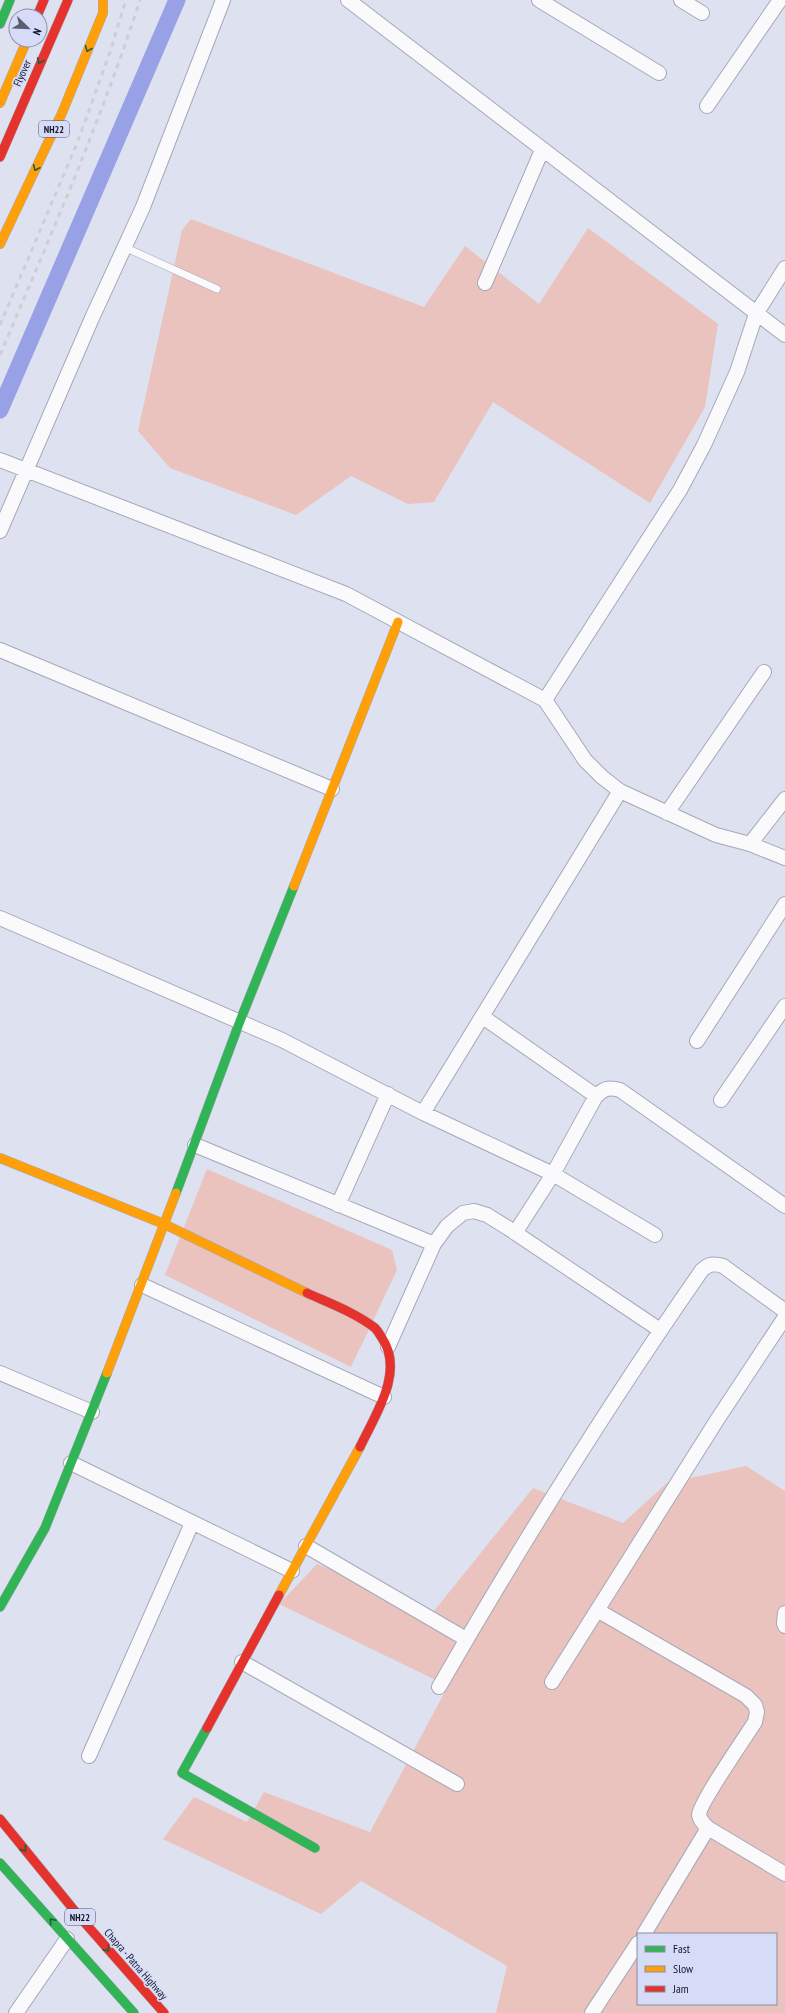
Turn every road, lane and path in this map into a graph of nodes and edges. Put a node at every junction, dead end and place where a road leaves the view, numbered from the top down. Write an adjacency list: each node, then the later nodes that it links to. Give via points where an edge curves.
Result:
1 (10, 0): 10 (main road)
2 (68, 0): 16 (main road, Flyover, one-way to 16)
3 (103, 0): 17 (main road, NH22, one-way to 17, via 103,13 62,113)
4 (223, 0): 18 (street, via 143,207)
5 (348, 0): 15 (street)
6 (539, 0): 12 (street)
7 (680, 0): 9 (street)
8 (780, 0): 14 (street)
9 (702, 13)
10 (0, 24)
11 (24, 48): 13 (main road)
12 (659, 73)
13 (0, 103)
14 (707, 106)
15 (542, 150): 20 (street); 22 (street)
16 (0, 157)
17 (0, 244)
18 (124, 247): 21 (lane); 25 (street)
19 (785, 268): 22 (street)
20 (485, 283)
21 (217, 289)
22 (756, 314): 23 (street); 30 (street, via 737,372 704,445 680,490)
23 (785, 335)
24 (5, 462): 25 (street)
25 (27, 472): 26 (street); 27 (street, via 321,583)
26 (0, 531)
27 (398, 622): 30 (street); 31 (main road)
28 (0, 650): 31 (street)
29 (764, 672): 34 (street)
30 (545, 700): 32 (street, via 585,760)
31 (332, 789): 41 (main road)
32 (620, 791): 34 (street); 40 (street)
33 (785, 799): 35 (street)
34 (667, 813): 35 (street, via 716,835)
35 (750, 844): 36 (street)
36 (785, 858)
37 (785, 904): 42 (street)
38 (0, 918): 41 (street)
39 (785, 1006): 45 (street)
40 (483, 1017): 44 (street); 46 (street)
41 (240, 1021): 43 (street, via 316,1056); 47 (main road)
42 (697, 1041)
43 (388, 1094): 46 (street); 50 (street)
44 (596, 1096): 49 (street); 51 (street, via 610,1087 620,1090)
45 (721, 1100)
46 (423, 1113): 49 (street)
47 (195, 1145): 50 (street); 52 (main road)
48 (0, 1158): 52 (main road)
49 (553, 1174): 53 (street); 54 (street)
50 (338, 1205): 55 (street)
51 (785, 1206)
52 (164, 1224): 56 (main road); 60 (main road, via 343,1310 376,1329)
53 (515, 1232): 55 (street, via 487,1215 474,1211 463,1213 447,1226); 59 (street)
54 (656, 1235)
55 (434, 1244): 60 (street)
56 (142, 1285): 62 (street); 63 (main road)
57 (785, 1310): 59 (street, via 723,1266 708,1265)
58 (785, 1317): 69 (street)
59 (660, 1330): 72 (street, via 516,1555)
60 (388, 1347): 62 (main road, via 392,1366)
61 (0, 1373): 63 (street)
62 (384, 1397): 66 (main road)
63 (92, 1412): 64 (main road)
64 (71, 1463): 65 (street); 68 (main road, via 45,1528)
65 (192, 1522): 67 (street); 76 (street)
66 (306, 1546): 67 (main road); 72 (street)
67 (292, 1572): 73 (main road)
68 (0, 1607)
69 (597, 1610): 74 (street); 79 (street, via 690,1662 746,1696 755,1705 755,1722 701,1807 701,1821)
70 (785, 1613): 71 (street)
71 (785, 1626)
72 (466, 1639): 75 (street)
73 (242, 1662): 77 (street); 80 (main road, via 182,1773)
74 (552, 1682)
75 (439, 1687)
76 (89, 1756)
77 (457, 1784)
78 (0, 1818): 88 (main road, Chapra - Patna Highway / NH22, one-way to 88, via 78,1915)
79 (708, 1828): 82 (street); 83 (street)
80 (315, 1848)
81 (0, 1863): 84 (main road, NH22, one-way to 81)
82 (785, 1874)
83 (645, 1933)
84 (67, 1939): 86 (street); 87 (main road, NH22)
85 (637, 1945): 89 (street)
86 (16, 2013)
87 (134, 2013)
88 (164, 2013)
89 (592, 2013)

